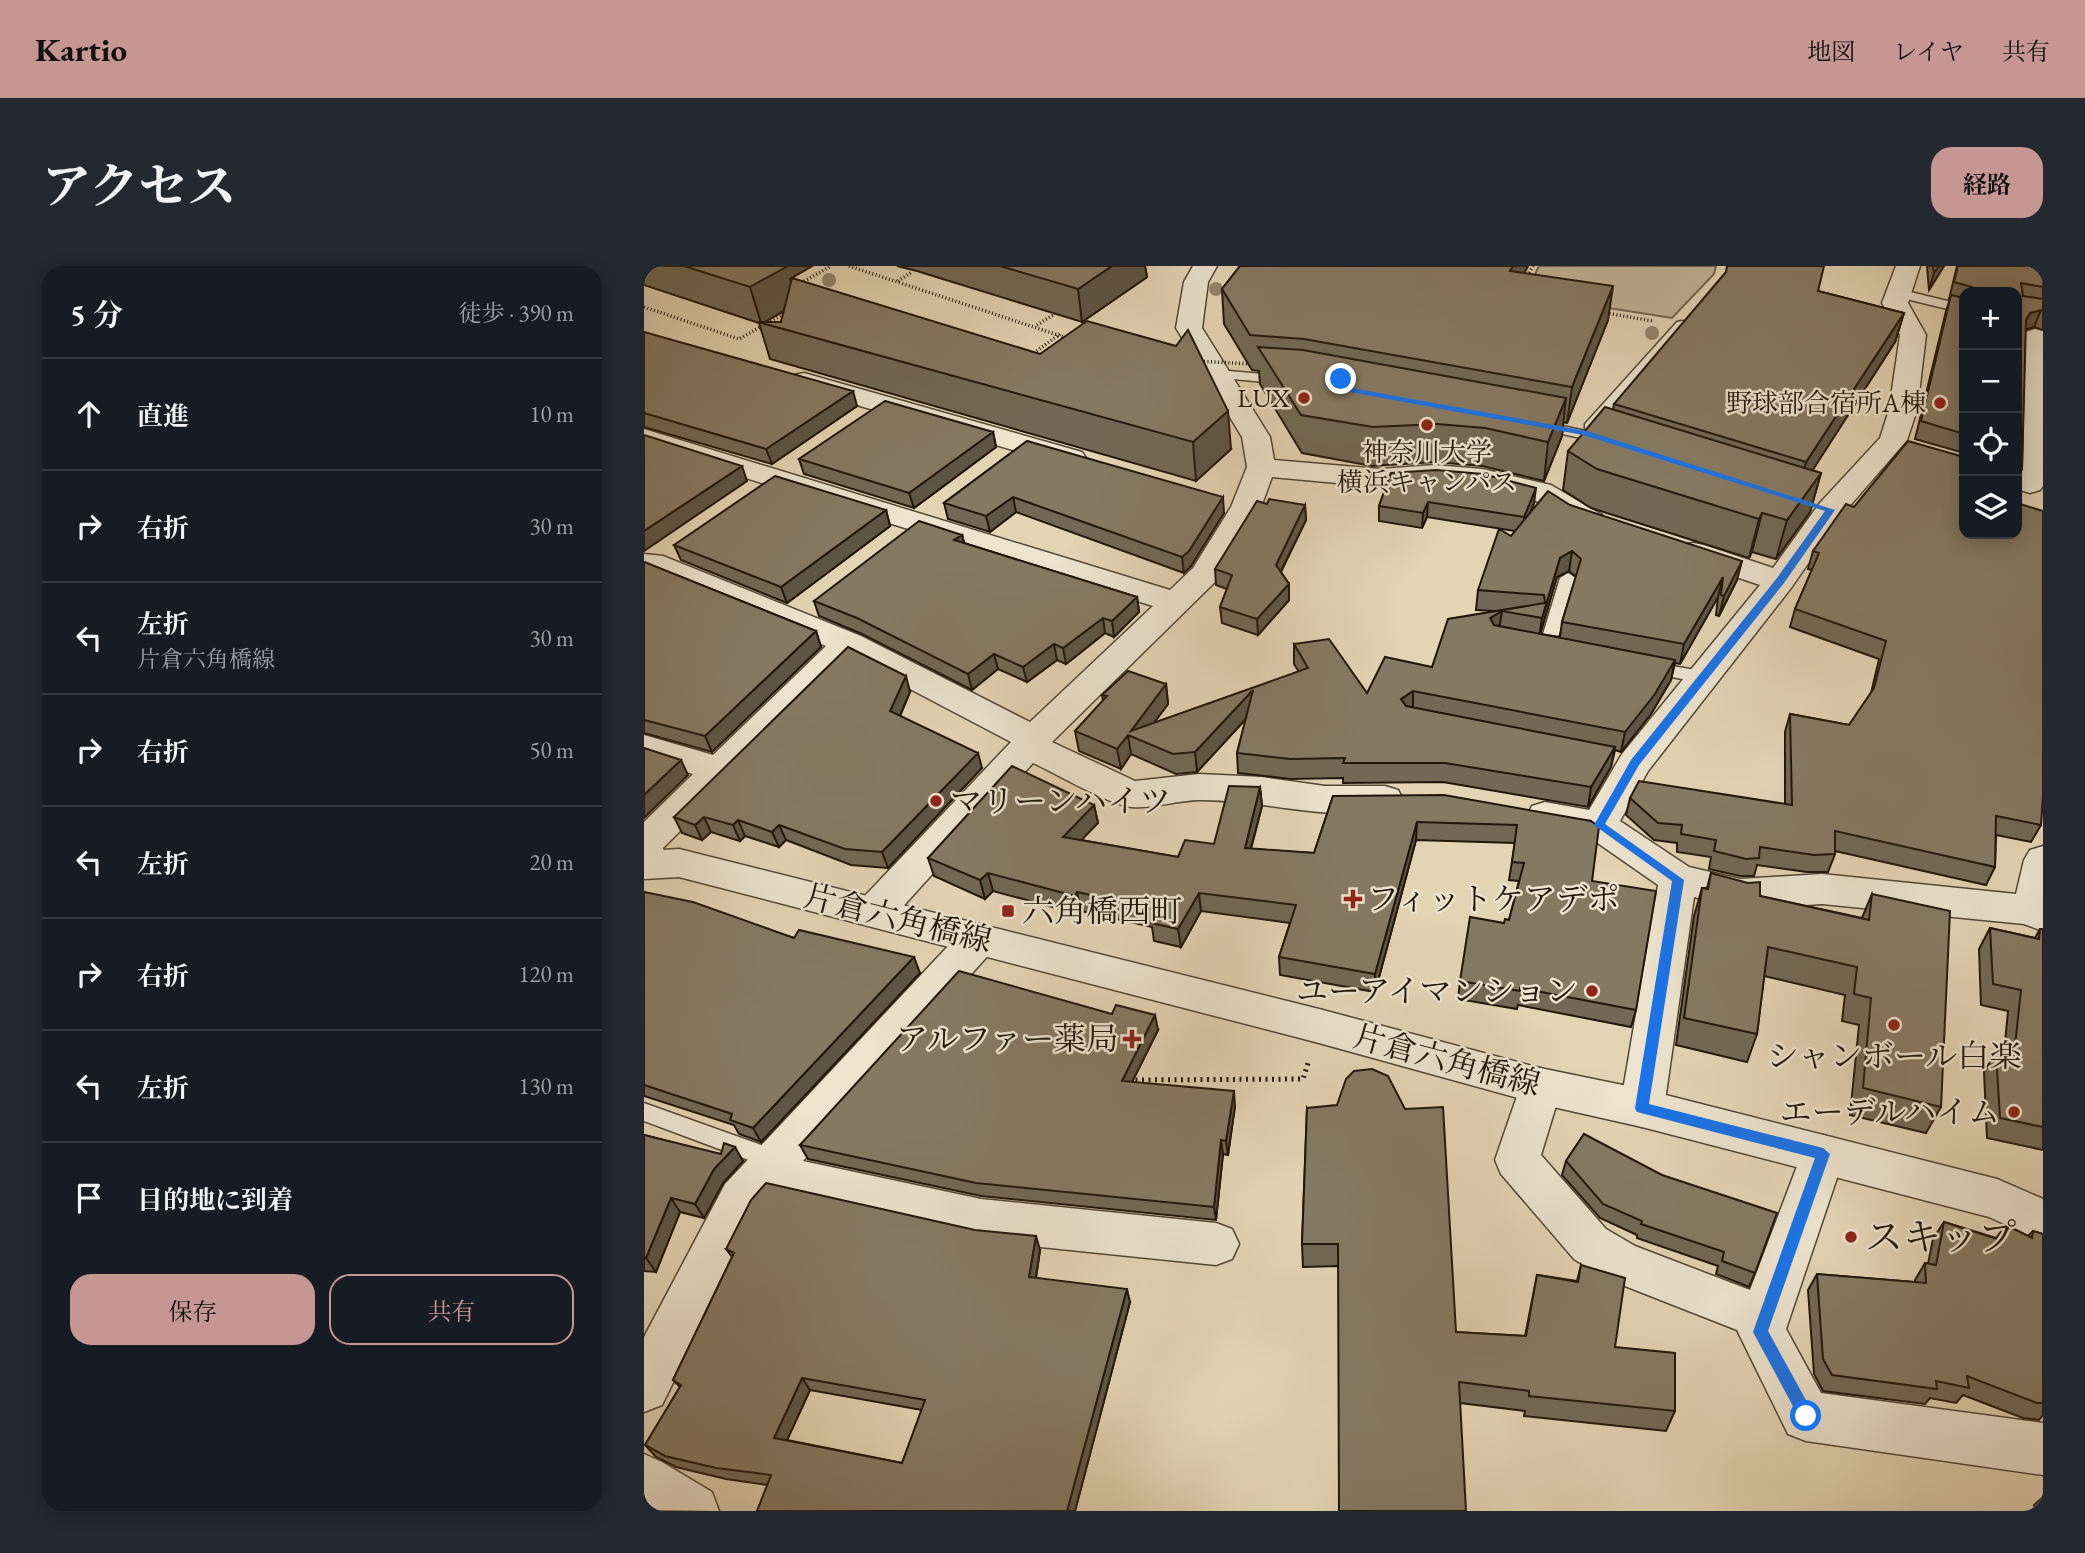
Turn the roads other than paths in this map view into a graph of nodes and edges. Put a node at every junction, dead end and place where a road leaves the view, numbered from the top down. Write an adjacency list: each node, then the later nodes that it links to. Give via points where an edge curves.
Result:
1 (1205, 266): 6 (street, via 1196,282 1189,328)
2 (1903, 280): 3 (lane); 30 (street, via 1895,303 1913,335 1903,447 1824,508)
3 (1959, 307)
4 (1686, 320): 12 (lane)
5 (2035, 337): 21 (street)
6 (1217, 374): 8 (lane); 19 (street, via 1256,437)
7 (785, 375): 9 (street)
8 (1304, 381)
9 (883, 404): 11 (street); 14 (street)
10 (1519, 421): 12 (lane)
11 (851, 426)
12 (1584, 433): 15 (lane)
13 (644, 437): 20 (street)
14 (1023, 444): 17 (street); 18 (street)
15 (1623, 445)
16 (809, 455): 20 (street)
17 (1102, 466)
18 (992, 467)
19 (1261, 467): 25 (street, via 1380,478 1435,474 1482,478 1541,491 1579,516); 31 (street, via 1233,503 1205,574)
20 (777, 477): 23 (street); 24 (street)
21 (2030, 484)
22 (951, 498): 24 (street)
23 (743, 500)
24 (920, 522): 27 (street); 31 (street)
25 (1614, 529)
26 (1661, 543): 30 (street)
27 (887, 546)
28 (657, 558): 32 (street, via 801,611)
29 (1568, 578): 33 (lane)
30 (1780, 580): 35 (street)
31 (1175, 602): 36 (street)
32 (849, 643): 36 (street); 38 (street)
33 (1547, 647)
34 (1638, 665): 35 (lane)
35 (1702, 677): 41 (street, via 1628,761)
36 (1031, 743): 39 (street, via 1131,794 1199,787 1325,799); 45 (street)
37 (644, 747): 38 (street)
38 (719, 769): 43 (street, via 644,844)
39 (1417, 799)
40 (1507, 809): 41 (street)
41 (1599, 825): 44 (street)
42 (2043, 860): 46 (street)
43 (646, 865): 45 (street, 片倉六角橋線, via 679,863)
44 (1678, 880): 46 (street, via 1740,894 1822,889); 49 (street)
45 (874, 912): 47 (street, 片倉六角橋線)
46 (2037, 913)
47 (979, 939): 48 (street, 片倉六角橋線); 52 (street)
48 (1540, 1086): 49 (street, 片倉六角橋線); 55 (street, via 1517,1160 1590,1244 1619,1262)
49 (1642, 1108): 51 (street, 片倉六角橋線)
50 (644, 1112): 52 (lane)
51 (1823, 1154): 53 (street, 片倉六角橋線, via 1997,1199); 55 (street)
52 (772, 1167): 54 (street, via 981,1220); 56 (street, via 734,1210)
53 (2043, 1221)
54 (1216, 1244)
55 (1764, 1318): 57 (street, via 1761,1332 1806,1416)
56 (644, 1388)
57 (2043, 1449)
58 (644, 1480): 59 (street)
59 (693, 1511)

